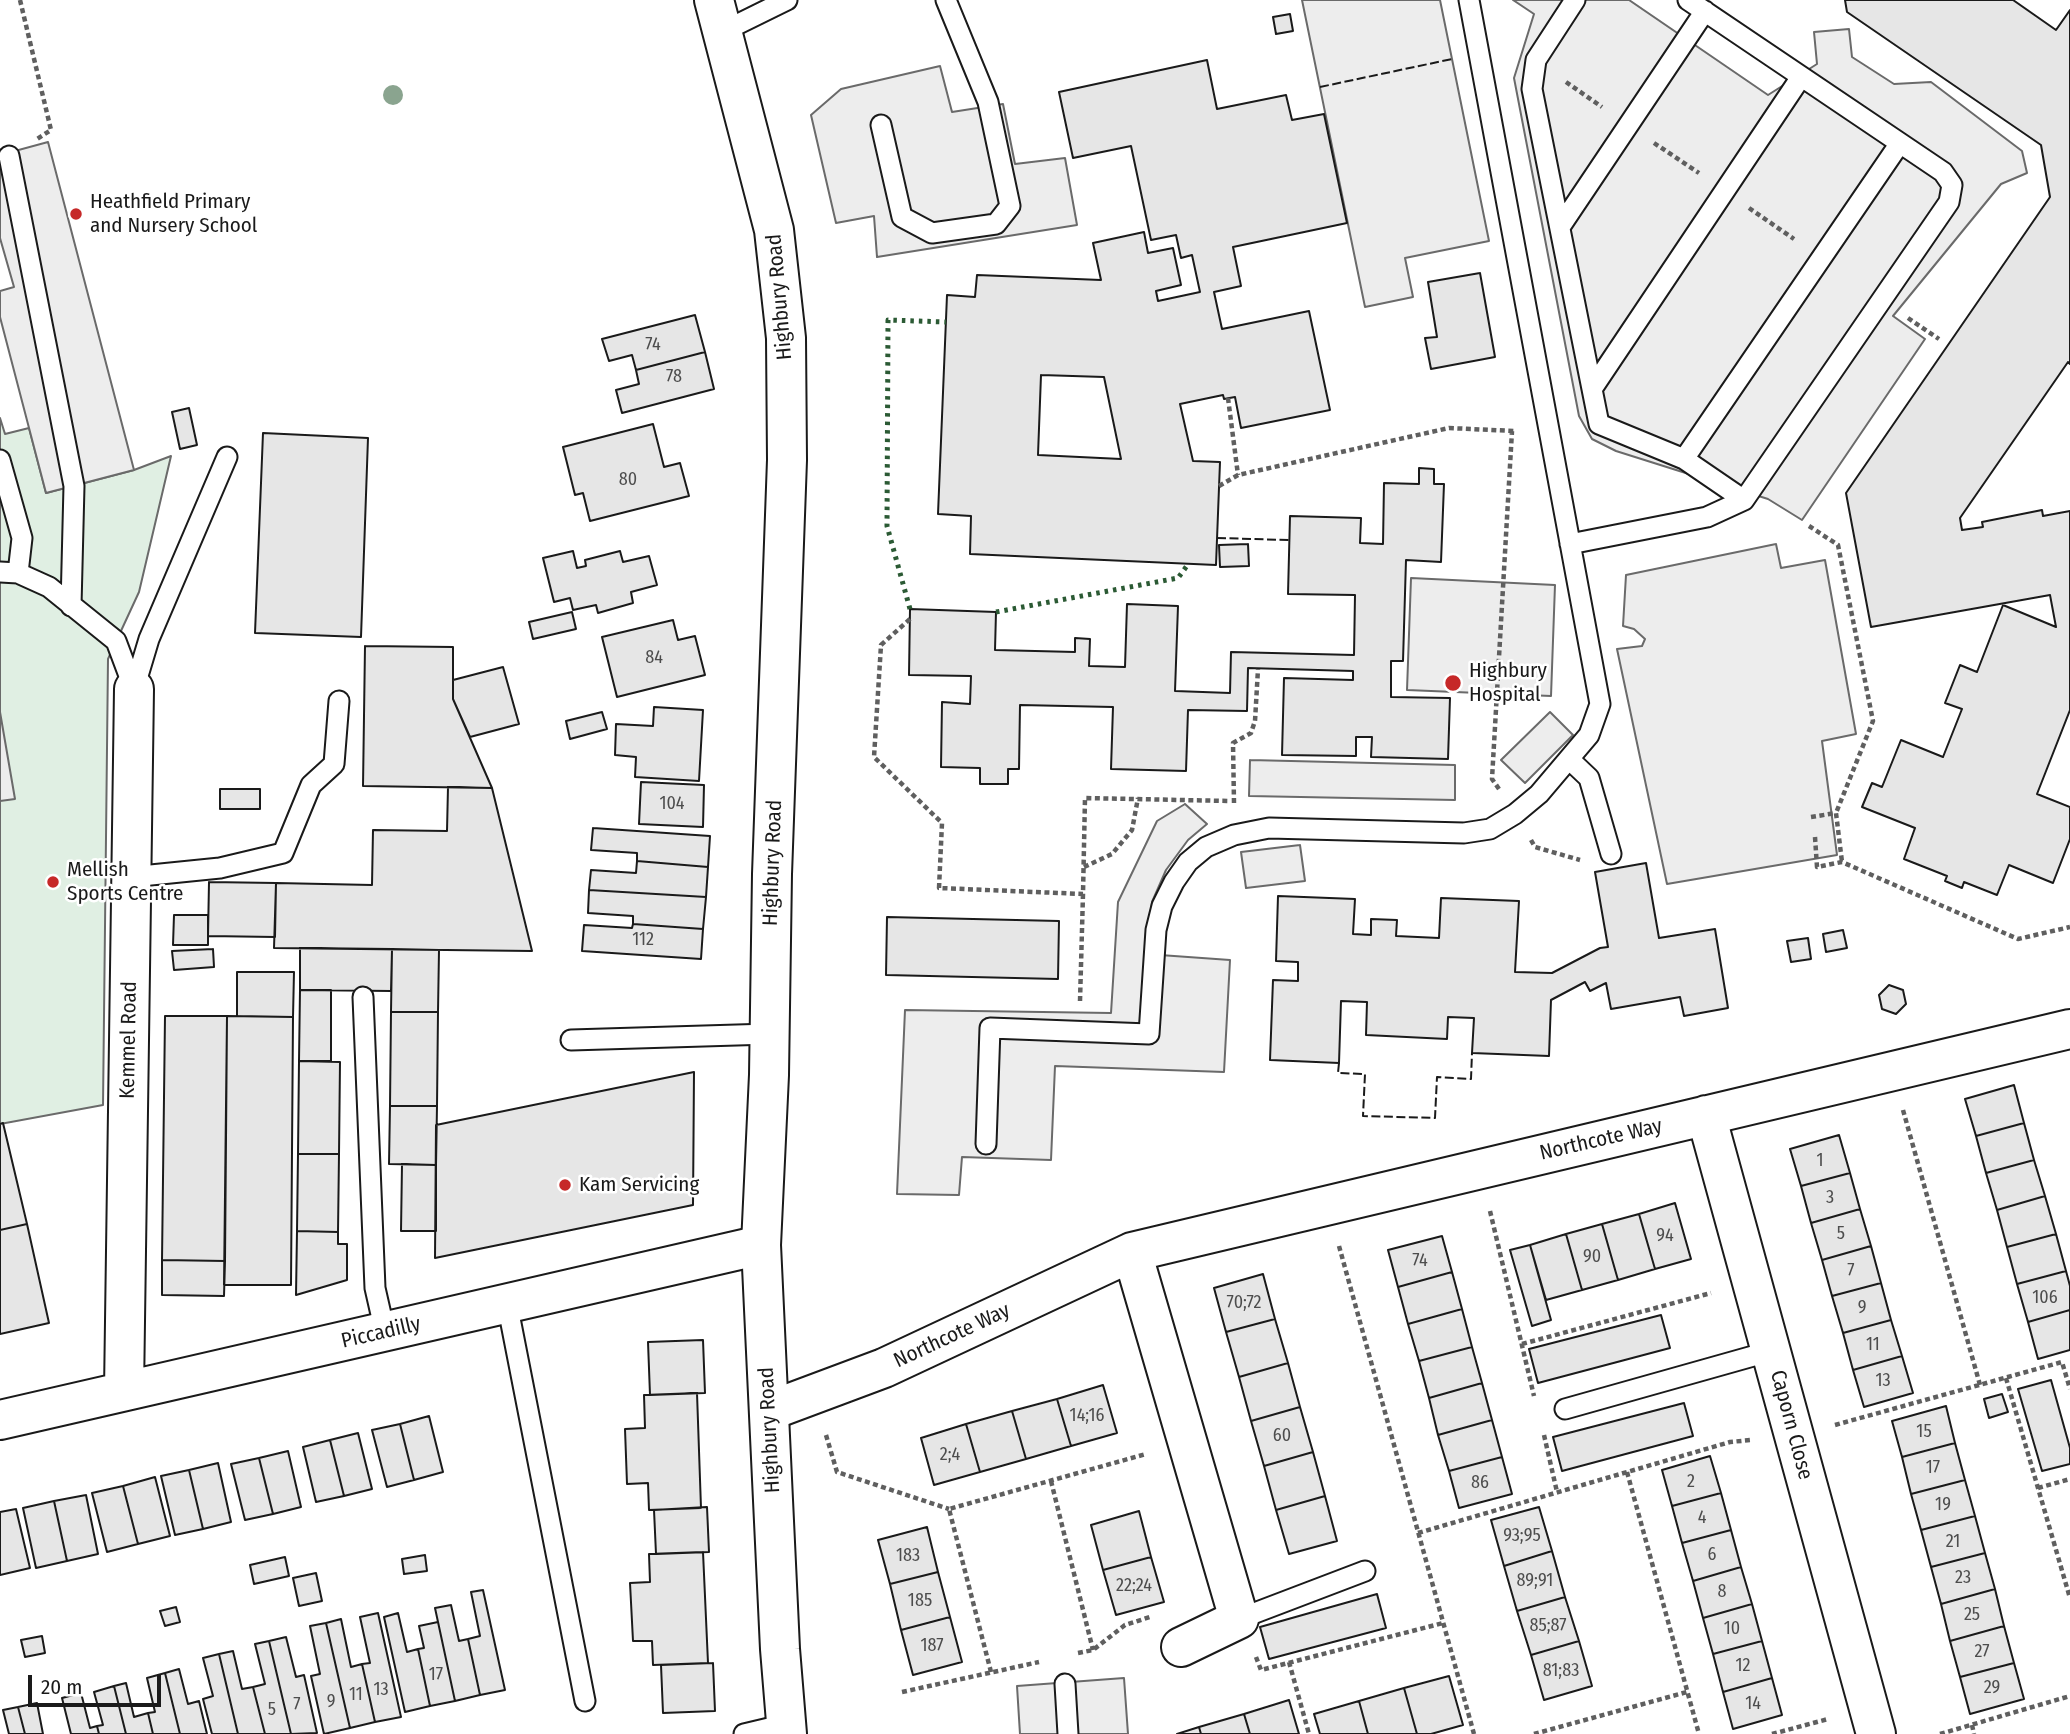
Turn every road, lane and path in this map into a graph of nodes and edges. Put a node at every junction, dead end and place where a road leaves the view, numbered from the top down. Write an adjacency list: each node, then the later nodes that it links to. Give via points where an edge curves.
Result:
1 (20, 0): 15 (path, via 51,130)
2 (787, 0): 8 (lane)
3 (946, 0): 12 (lane, via 988,102 1010,206 996,225 932,233 902,217)
4 (1469, 0): 25 (lane)
5 (1575, 0): 18 (lane, via 1536,60 1532,89)
6 (1688, 0): 7 (lane)
7 (1705, 12): 10 (lane); 18 (lane)
8 (718, 16): 58 (street, Highbury Road, via 774,230 786,338)
9 (1560, 77): 11 (path)
10 (1801, 77): 14 (lane); 22 (lane)
11 (1612, 113)
12 (881, 125)
13 (1653, 142): 16 (path)
14 (1900, 143): 27 (lane); 31 (lane, via 1943,172 1952,186 1949,202)
15 (9, 156): 35 (lane, via 74,486)
16 (1707, 179)
17 (1741, 202): 19 (path)
18 (1560, 227): 22 (lane)
19 (1803, 245)
20 (1898, 311): 21 (path)
21 (1939, 339)
22 (1592, 388): 27 (lane, via 1599,424)
23 (1228, 398): 29 (path)
24 (1512, 431): 25 (path); 29 (path, via 1449,428); 41 (path)
25 (1550, 433): 33 (lane)
26 (227, 457): 38 (lane, via 149,639)
27 (1684, 458): 31 (lane)
28 (0, 460): 34 (lane, via 22,538)
29 (1238, 475): 30 (path)
30 (1219, 486)
31 (1744, 500): 33 (lane, via 1707,517)
32 (1809, 526): 44 (path, via 1838,545 1873,721)
33 (1570, 544): 40 (lane, via 1600,704 1589,735)
34 (9, 573): 35 (lane, via 49,587)
35 (71, 606): 38 (lane, via 116,641)
36 (910, 619): 53 (path, via 881,645 874,757 942,823 939,888)
37 (1258, 668): 43 (path, via 1251,733 1233,743)
38 (134, 689): 52 (street, Kemmel Road)
39 (339, 701): 52 (lane, via 334,764 311,785 283,853 220,868)
40 (1569, 759): 46 (lane, via 1539,794 1490,829 1464,833 1269,828); 49 (lane, via 1589,778)
41 (1492, 779)
42 (1138, 798): 43 (path); 51 (path, via 1132,830 1112,854); 51 (path, via 1085,798)
43 (1234, 801): 46 (path)
44 (1836, 813): 45 (path); 50 (path)
45 (1811, 817)
46 (1234, 835): 57 (lane, via 1206,847 1188,862 1162,906 1156,930 1149,1034)
47 (1815, 837): 50 (path, via 1817,867)
48 (1535, 847): 49 (path, via 1577,860)
49 (1611, 854)
50 (1842, 862): 54 (path, via 2018,939)
51 (1084, 867): 53 (path)
52 (131, 877): 75 (street, Kemmel Road)
53 (1083, 894): 57 (path)
54 (2070, 927)
55 (363, 998): 69 (lane, via 375,1288)
56 (2070, 1030): 60 (street, Northcote Way)
57 (1080, 1032): 62 (lane, via 990,1028)
58 (769, 1034): 59 (lane); 65 (street, Highbury Road)
59 (571, 1040)
60 (1892, 1072): 61 (street, Northcote Way); 73 (path)
61 (1706, 1115): 63 (street, Northcote Way); 67 (street, Caporn Close)
62 (986, 1144)
63 (1480, 1169): 64 (street, Northcote Way); 70 (path)
64 (1327, 1205): 66 (street, Northcote Way); 90 (path)
65 (761, 1245): 68 (street, Piccadilly); 78 (street, Highbury Road)
66 (1132, 1252): 78 (street, Northcote Way, via 884,1368); 82 (street)
67 (1751, 1282): 70 (path); 71 (street, Caporn Close)
68 (507, 1303): 69 (street, Piccadilly); 106 (lane)
69 (385, 1332): 75 (street, Piccadilly)
70 (1522, 1344): 76 (path)
71 (1771, 1351): 77 (lane); 81 (street, Caporn Close)
72 (2006, 1378): 73 (path); 74 (path, via 2062,1363); 87 (path)
73 (1980, 1385): 81 (path)
74 (2070, 1389)
75 (124, 1391): 79 (street, Piccadilly)
76 (1536, 1404)
77 (1565, 1409)
78 (769, 1411): 109 (street, Highbury Road)
79 (0, 1420)
80 (1542, 1429): 88 (path)
81 (1794, 1437): 84 (path, via 1730,1442); 107 (street, Caporn Close)
82 (1188, 1443): 86 (path); 94 (street)
83 (837, 1472): 89 (path)
84 (1627, 1472): 88 (path); 104 (path)
85 (2070, 1479): 87 (path)
86 (1051, 1480): 89 (path); 97 (path)
87 (2038, 1488): 92 (path)
88 (1558, 1492): 90 (path)
89 (949, 1509): 101 (path)
90 (1418, 1533): 95 (path)
91 (1365, 1571): 94 (lane)
92 (2070, 1598)
93 (1152, 1617): 97 (path, via 1125,1625)
94 (1239, 1619): 96 (street); 100 (path, via 1261,1670)
95 (1443, 1623): 100 (path); 113 (path)
96 (1181, 1647)
97 (1093, 1650): 98 (path)
98 (1068, 1656)
99 (1042, 1661): 101 (path)
100 (1289, 1662): 112 (path)
101 (990, 1672): 103 (path)
102 (1065, 1684): 111 (lane)
103 (902, 1692)
104 (1687, 1692): 114 (path); 115 (path)
105 (2070, 1696): 108 (path)
106 (584, 1701)
107 (1872, 1721): 116 (path)
108 (1972, 1725): 117 (path); 118 (path)
109 (786, 1729): 110 (lane)
110 (744, 1734)
111 (1068, 1734)
112 (1309, 1734)
113 (1474, 1734)
114 (1534, 1734)
115 (1699, 1734)
116 (1772, 1734)
117 (1940, 1734)
118 (1974, 1734)

